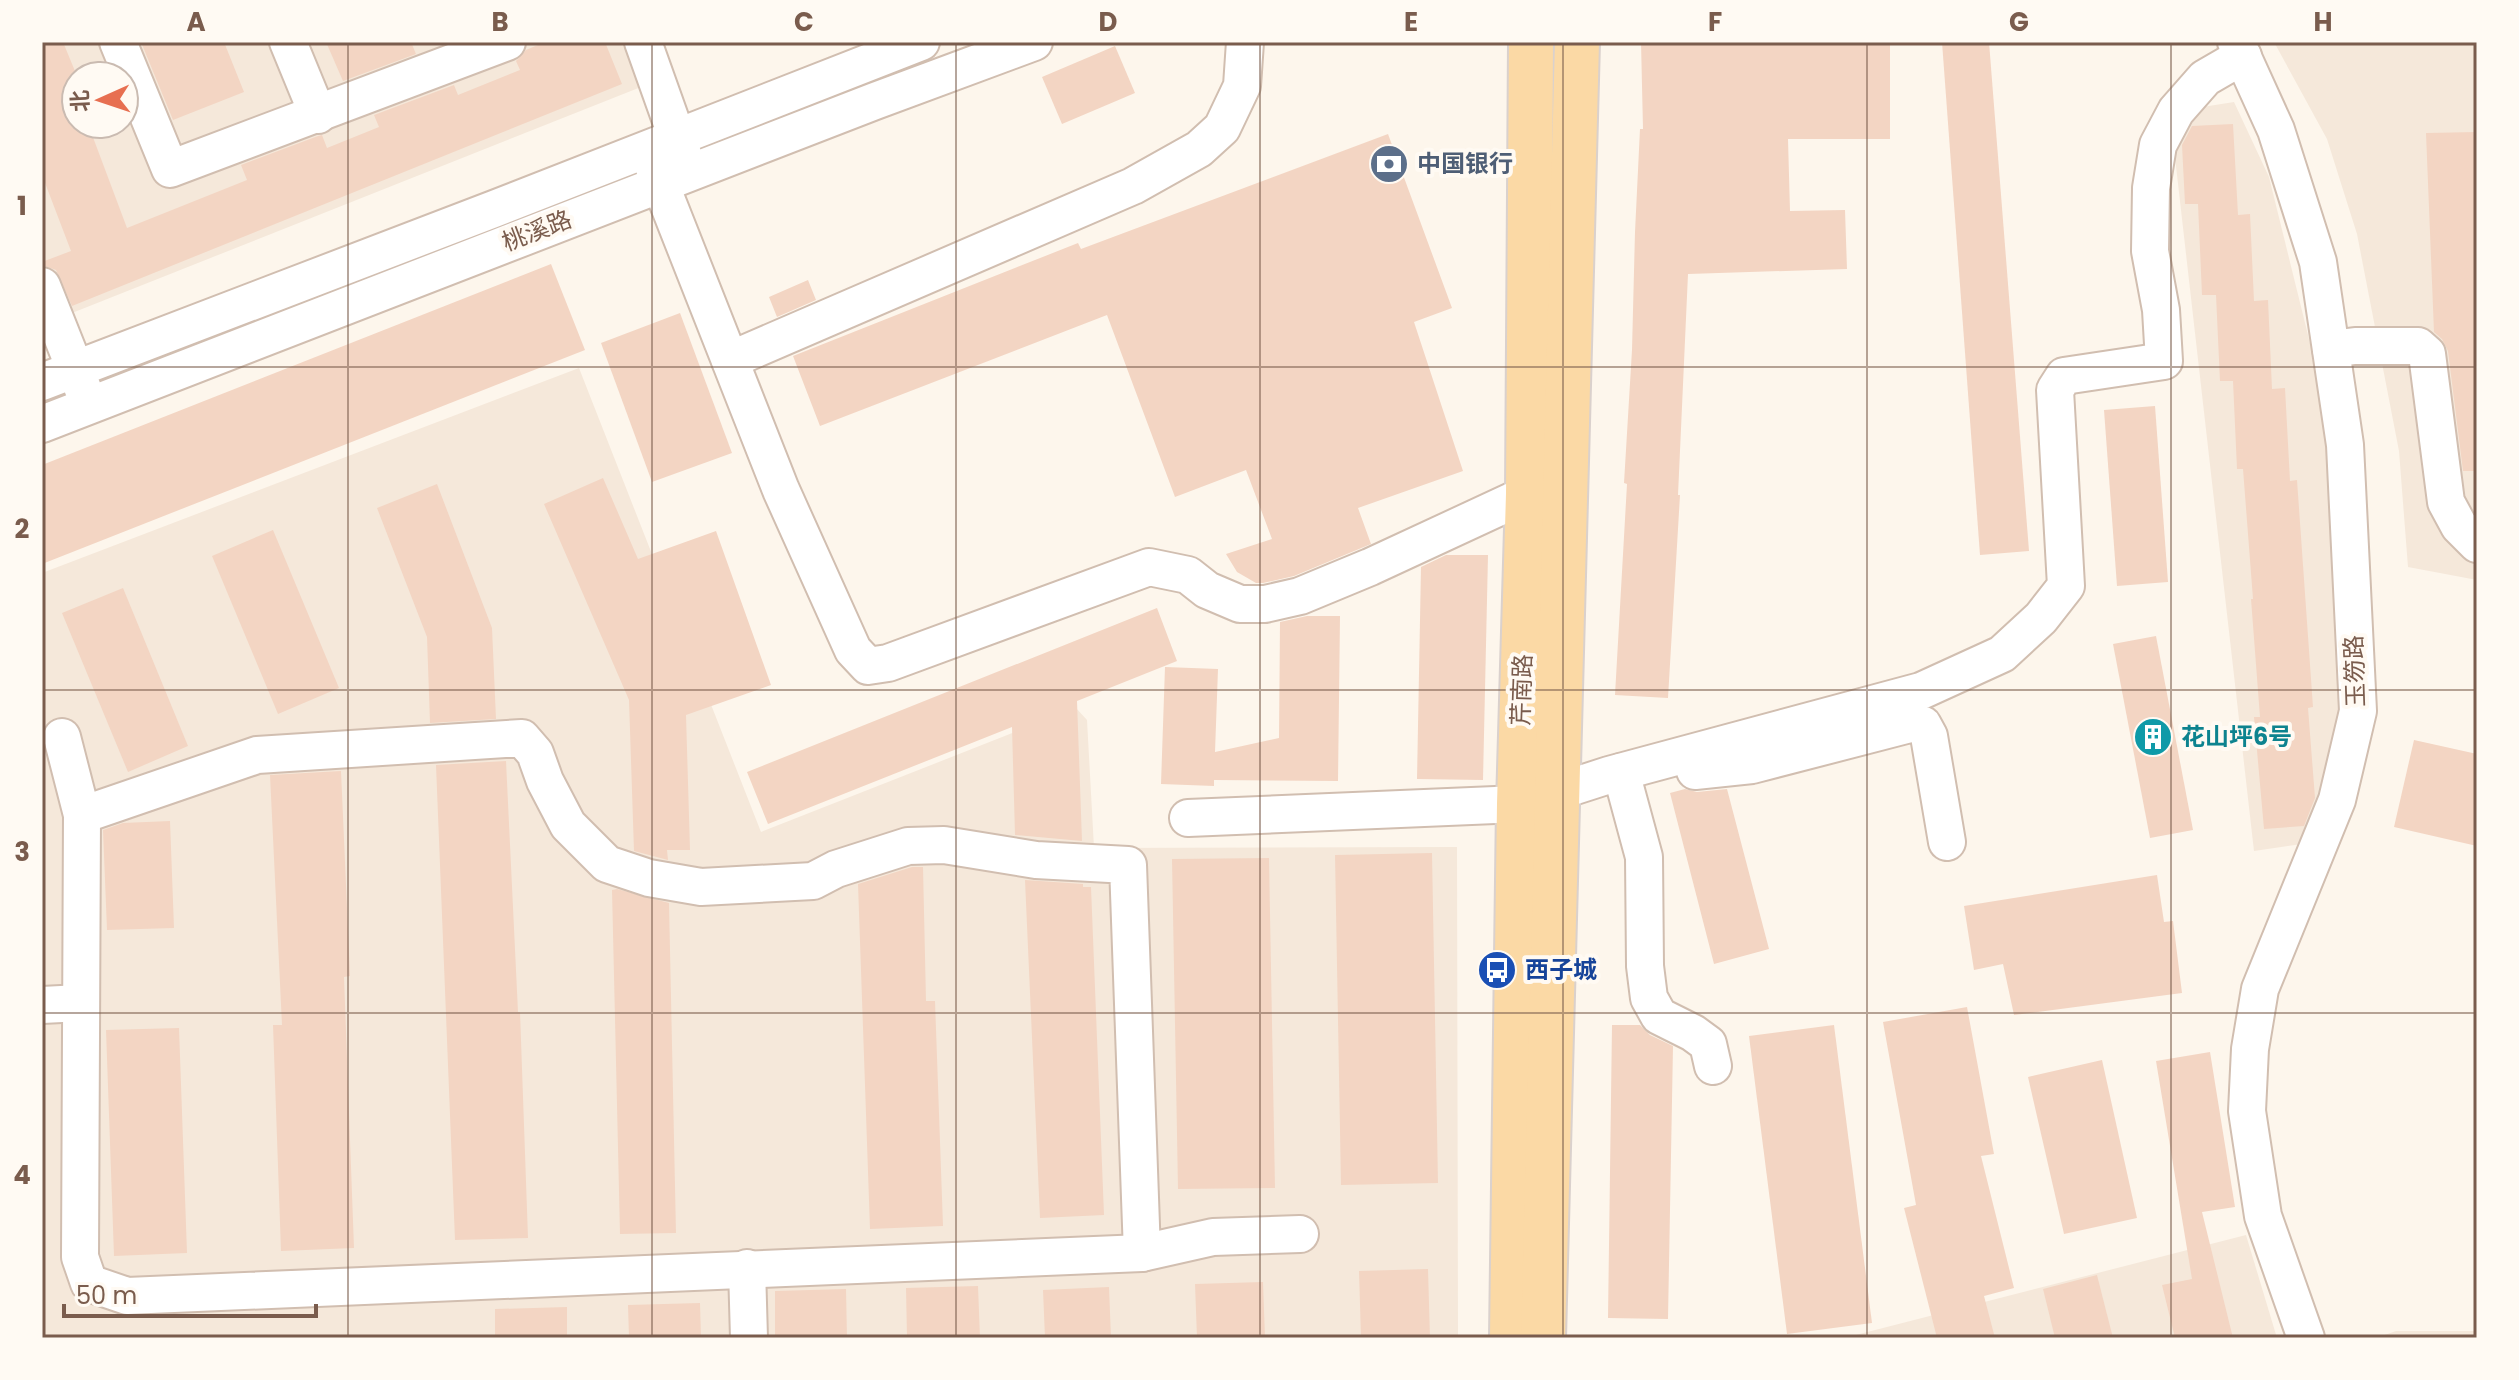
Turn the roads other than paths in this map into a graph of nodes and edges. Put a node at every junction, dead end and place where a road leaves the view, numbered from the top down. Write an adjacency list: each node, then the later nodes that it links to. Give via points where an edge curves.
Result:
1 (118, 42): 12 (street, via 170,169)
2 (288, 42): 12 (street)
3 (507, 42): 10 (street)
4 (643, 42): 13 (street)
5 (921, 42): 13 (street, 桃溪路)
6 (1034, 42): 14 (street, 桃溪路)
7 (1245, 42): 17 (street, via 1242,86 1222,128 1199,149 1133,186)
8 (1531, 42): 21 (main road, 芹南路)
9 (1577, 42): 21 (main road)
10 (466, 49): 12 (street)
11 (2240, 49): 16 (street, 玉笏路, via 2276,130 2318,262); 24 (street, via 2176,111 2158,145 2150,251 2164,361 2064,376 2055,390 2066,586 2041,618 2002,654 1921,691)
12 (318, 115)
13 (662, 144): 14 (street); 18 (street, 桃溪路)
14 (675, 178): 17 (street); 19 (street, 桃溪路)
15 (42, 286): 18 (street)
16 (2331, 349): 22 (street, via 2418,346 2427,354 2446,502); 38 (street, 玉笏路, via 2345,445 2358,711 2337,800 2260,989 2247,1111 2263,1216)
17 (730, 360): 21 (street, via 853,650 868,666 1149,567 1188,575 1240,604 1300,596)
18 (58, 375): 19 (street)
19 (89, 406): 20 (street, 桃溪路)
20 (42, 424)
21 (1547, 485): 25 (main road, 芹南路)
22 (2477, 544)
23 (62, 737): 26 (street)
24 (1638, 768): 25 (street); 28 (street, via 1740,767 1923,725); 31 (street, via 1649,998 1659,1016 1708,1044)
25 (1538, 798): 27 (street); 36 (main road, 芹南路); 37 (main road)
26 (82, 815): 29 (street); 33 (street, via 257,755 522,738 535,753 568,825 607,864 649,878 701,887 813,881 908,846 944,845 1036,860 1128,865)
27 (1188, 818)
28 (1947, 842)
29 (81, 1003): 30 (street); 34 (street, via 80,1257 89,1283 127,1296)
30 (42, 1005)
31 (1713, 1066)
32 (1300, 1234): 33 (street, via 1213,1237)
33 (1142, 1253): 34 (street)
34 (747, 1268): 35 (street)
35 (749, 1338)
36 (1512, 1338)
37 (1543, 1338)
38 (2306, 1338)

